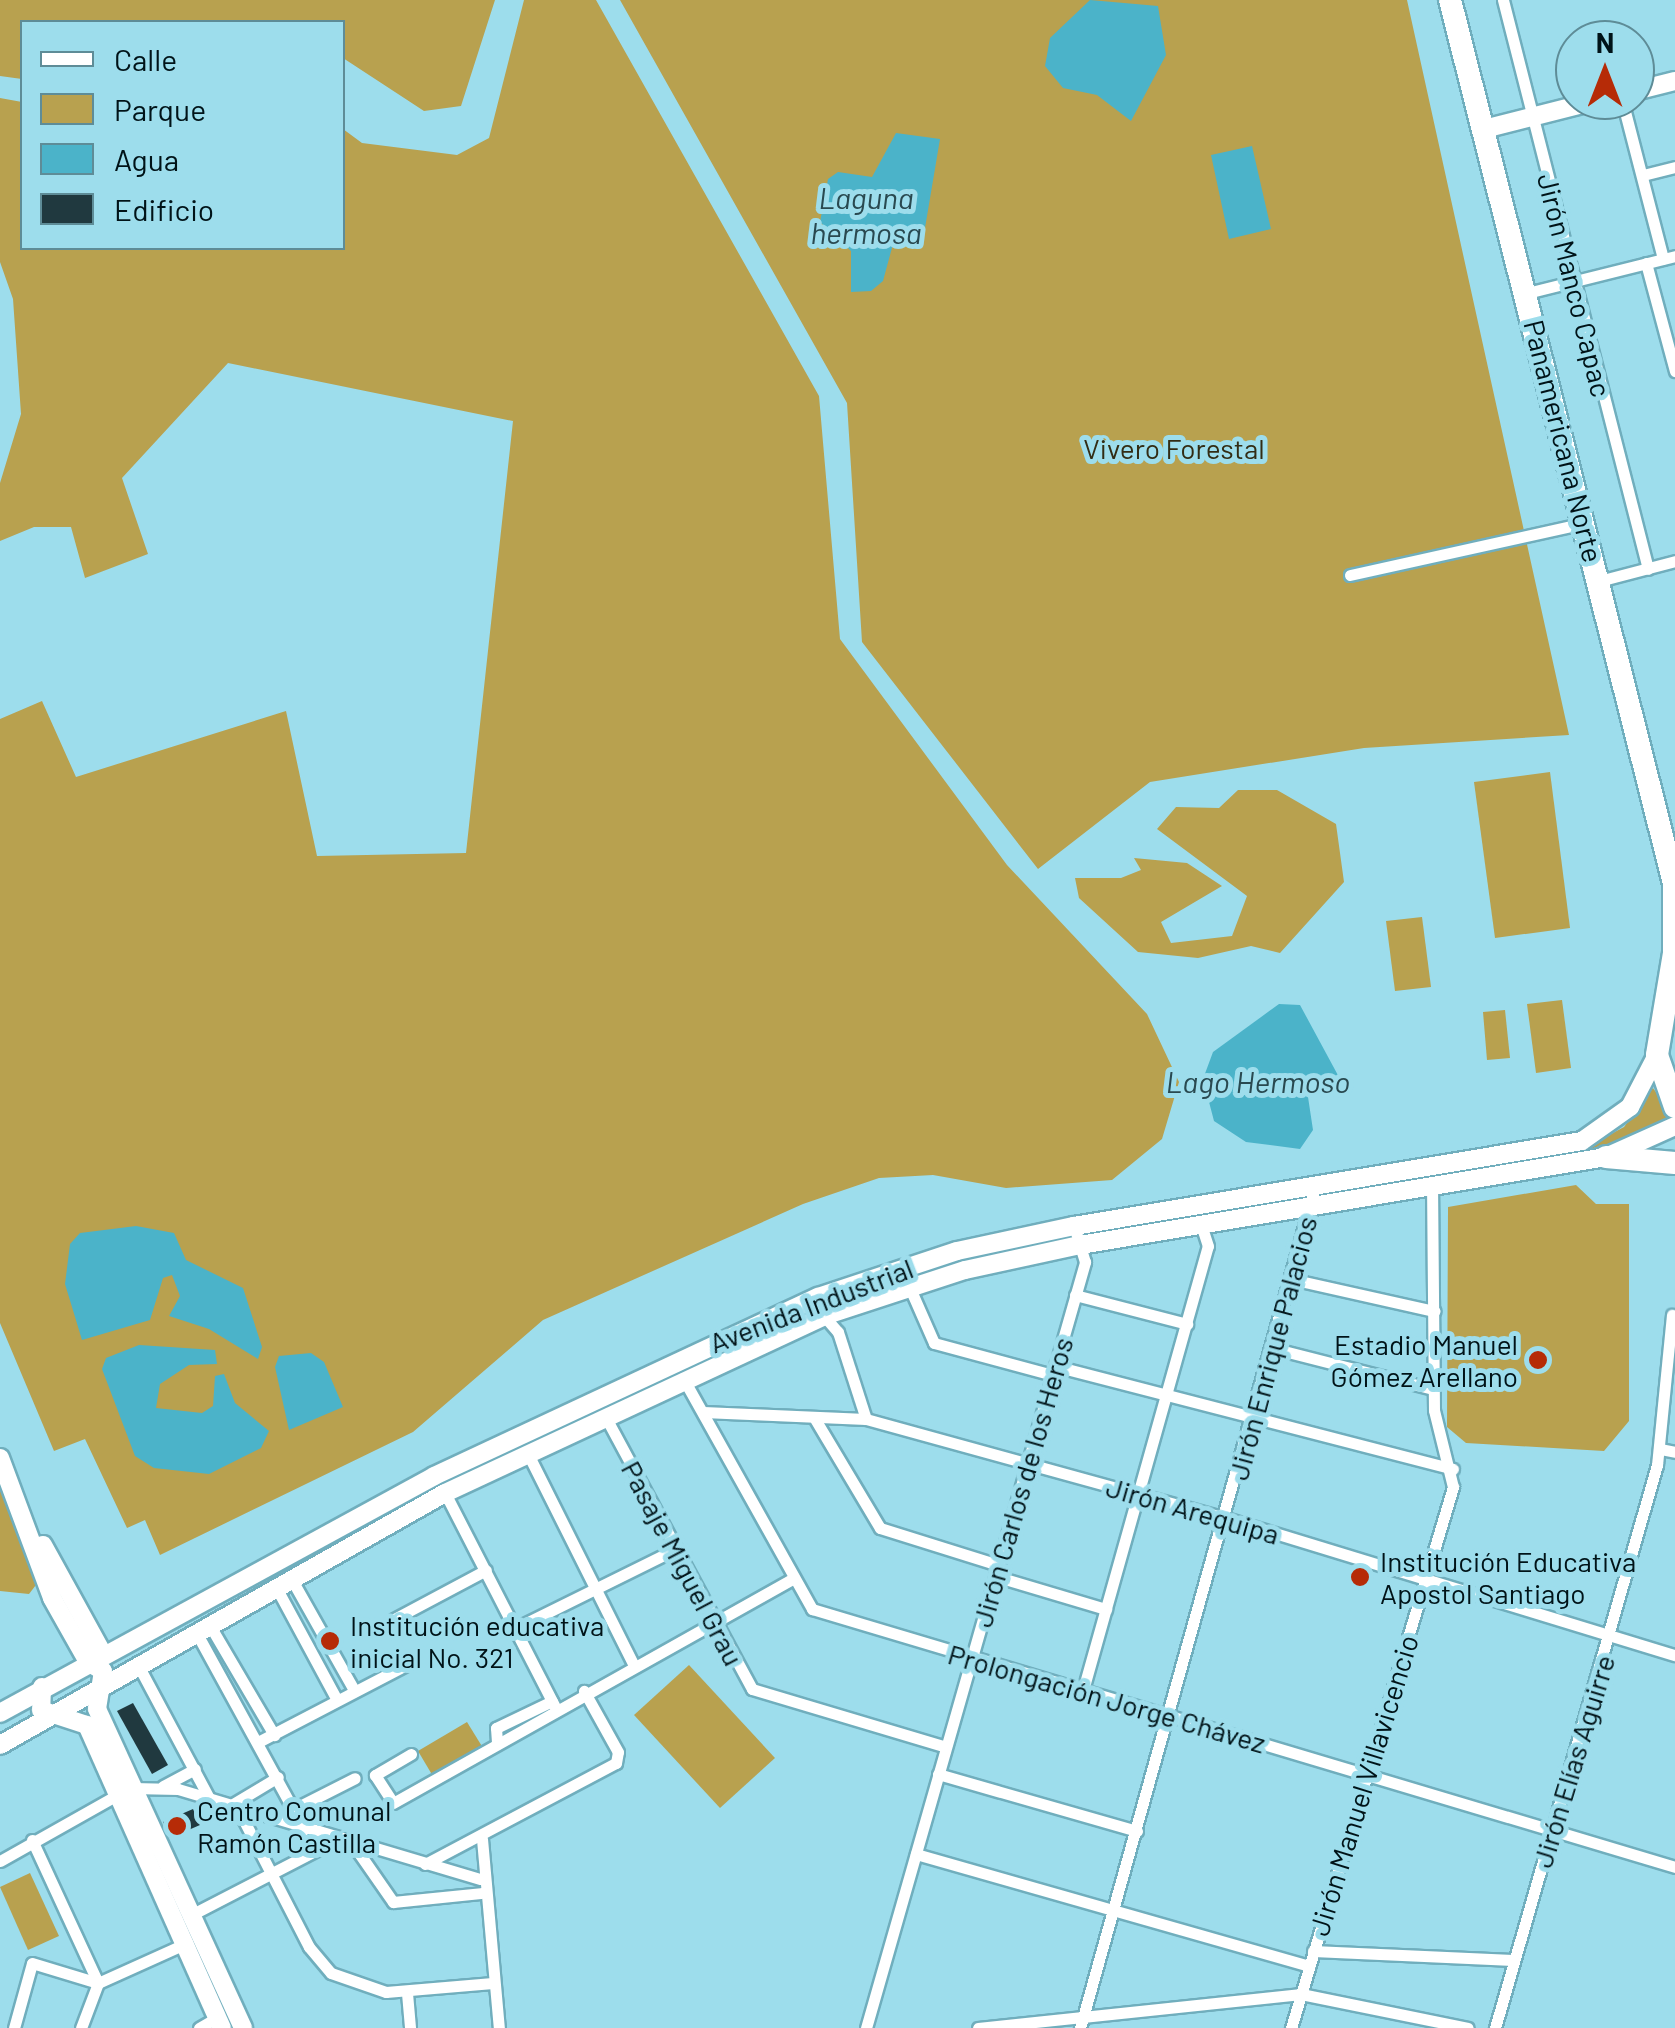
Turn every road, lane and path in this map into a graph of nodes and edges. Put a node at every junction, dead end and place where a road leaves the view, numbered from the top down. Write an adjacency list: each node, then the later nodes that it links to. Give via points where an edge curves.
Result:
1 (1450, 0): 6 (highway, Panamericana Norte)
2 (1503, 0): 4 (street, Jirón Manco Capac)
3 (1555, 111): 4 (main road)
4 (1532, 117): 6 (main road); 11 (street, Jirón Manco Capac)
5 (1628, 120): 8 (street)
6 (1484, 130): 12 (highway, Panamericana Norte)
7 (1675, 167): 8 (street)
8 (1643, 175): 9 (street)
9 (1669, 257): 10 (street)
10 (1646, 263): 11 (street); 13 (street)
11 (1574, 281): 12 (street); 16 (street, Jirón Manco Capac)
12 (1527, 293): 14 (highway, Panamericana Norte)
13 (1675, 370)
14 (1584, 523): 17 (street); 18 (highway, Panamericana Norte)
15 (1675, 561): 16 (street)
16 (1648, 569): 18 (street)
17 (1350, 575)
18 (1599, 581): 19 (highway, Panamericana Norte)
19 (1674, 885): 20 (highway, Panamericana Norte)
20 (1664, 1040): 21 (highway); 25 (main road, Avenida Industrial, via 1630,1107 1582,1141)
21 (1675, 1107)
22 (1675, 1126): 23 (main road, Avenida Industrial)
23 (1606, 1157): 24 (highway); 26 (main road, Avenida Industrial)
24 (1675, 1163)
25 (1315, 1187): 27 (street, Jirón Enrique Palacios); 28 (main road, Avenida Industrial)
26 (1432, 1188): 27 (main road, Avenida Industrial); 34 (street, Jirón Manuel Villavicencio)
27 (1310, 1208): 29 (main road, Avenida Industrial); 31 (street, Jirón Enrique Palacios)
28 (1074, 1226): 30 (street, Jirón Carlos de los Heros); 39 (main road, Avenida Industrial, via 894,1270)
29 (1202, 1227): 30 (main road, Avenida Industrial); 37 (street, via 1208,1246)
30 (1080, 1246): 32 (main road, Avenida Industrial); 33 (street, Jirón Carlos de los Heros, via 1085,1262)
31 (1290, 1279): 34 (street); 38 (street, Jirón Enrique Palacios)
32 (908, 1286): 36 (main road, Avenida Industrial); 40 (street, via 934,1343)
33 (1076, 1295): 37 (street); 40 (street, Jirón Carlos de los Heros)
34 (1434, 1311): 42 (street, Jirón Manuel Villavicencio)
35 (1672, 1315): 49 (street, Jirón Elías Aguirre)
36 (824, 1316): 41 (main road, Avenida Industrial); 48 (street, via 838,1332)
37 (1187, 1324): 43 (street)
38 (1272, 1348): 42 (street); 46 (street, Jirón Enrique Palacios)
39 (673, 1362): 41 (street, Prolongación Jorge Chávez); 72 (main road, Avenida Industrial, via 434,1476)
40 (1054, 1370): 43 (street); 52 (street, Jirón Carlos de los Heros)
41 (684, 1380): 44 (street, Prolongación Jorge Chávez); 45 (main road, Avenida Industrial)
42 (1433, 1389): 54 (street, Jirón Manuel Villavicencio)
43 (1165, 1394): 46 (street); 56 (street)
44 (703, 1412): 47 (street, Jirón Arequipa); 62 (street, Prolongación Jorge Chávez)
45 (605, 1416): 51 (main road, Avenida Industrial); 58 (street, Pasaje Miguel Grau)
46 (1253, 1417): 54 (street); 57 (street, Jirón Enrique Palacios)
47 (814, 1419): 48 (street, Jirón Arequipa); 60 (street, via 880,1528)
48 (866, 1419): 52 (street, Jirón Arequipa)
49 (1660, 1449): 50 (street); 70 (street, Jirón Elías Aguirre)
50 (1675, 1452)
51 (528, 1454): 55 (main road, Avenida Industrial); 64 (street)
52 (1028, 1463): 56 (street, Jirón Arequipa); 60 (street, Jirón Carlos de los Heros)
53 (3, 1466): 72 (main road)
54 (1453, 1469): 61 (street, Jirón Manuel Villavicencio)
55 (444, 1493): 59 (street); 63 (main road, Avenida Industrial)
56 (1138, 1494): 57 (street, Jirón Arequipa); 65 (street)
57 (1226, 1518): 61 (street, Jirón Arequipa); 86 (street, Jirón Enrique Palacios)
58 (674, 1550): 64 (street); 67 (street, Pasaje Miguel Grau)
59 (486, 1570): 66 (street); 69 (street)
60 (997, 1570): 65 (street); 73 (street, Jirón Carlos de los Heros)
61 (1426, 1577): 70 (street, Jirón Arequipa); 94 (street, Jirón Manuel Villavicencio)
62 (790, 1580): 67 (street); 73 (street, Prolongación Jorge Chávez, via 812,1609)
63 (285, 1584): 68 (main road, Avenida Industrial); 79 (street); 82 (street)
64 (596, 1588): 69 (street); 75 (street)
65 (1106, 1609): 80 (street)
66 (394, 1619)
67 (713, 1623): 75 (street); 90 (street, Pasaje Miguel Grau, via 760,1696)
68 (203, 1628): 76 (main road, Avenida Industrial); 87 (street); 88 (street)
69 (514, 1629): 83 (street)
70 (1610, 1635): 71 (street, Jirón Arequipa); 103 (street, Jirón Elías Aguirre)
71 (1675, 1655)
72 (95, 1658): 77 (main road, Avenida Industrial); 78 (main road, via 103,1670)
73 (971, 1659): 80 (street, Prolongación Jorge Chávez); 90 (street, Jirón Carlos de los Heros)
74 (414, 1661): 79 (street)
75 (633, 1664): 81 (street)
76 (138, 1665): 78 (main road, Avenida Industrial); 92 (street)
77 (42, 1687): 84 (main road, Avenida Industrial); 85 (main road, via 37,1703)
78 (98, 1687): 85 (main road, Avenida Industrial); 98 (main road, via 98,1710)
79 (354, 1690): 82 (street)
80 (1083, 1690): 86 (street, Prolongación Jorge Chávez)
81 (584, 1691): 83 (street); 106 (street, via 618,1752 616,1764)
82 (336, 1698): 87 (street)
83 (553, 1704): 91 (street, via 393,1803 375,1774)
84 (0, 1713)
85 (53, 1713): 89 (main road, Avenida Industrial); 98 (main road, via 87,1725)
86 (1170, 1716): 94 (street, Prolongación Jorge Chávez); 104 (street, Jirón Enrique Palacios)
87 (274, 1734): 88 (street)
88 (260, 1742): 95 (street)
89 (0, 1745)
90 (946, 1747): 93 (street, Jirón Carlos de los Heros)
91 (412, 1754)
92 (195, 1769): 97 (street); 99 (street)
93 (938, 1774): 104 (street); 109 (street, Jirón Carlos de los Heros)
94 (1366, 1774): 103 (street, Prolongación Jorge Chávez); 119 (street, Jirón Manuel Villavicencio)
95 (278, 1777): 100 (street); 101 (street)
96 (356, 1778): 101 (street)
97 (164, 1786): 98 (street); 99 (street)
98 (126, 1791): 107 (street); 117 (main road); 118 (main road)
99 (212, 1803): 100 (street)
100 (233, 1808): 102 (street); 113 (street)
101 (294, 1809): 102 (street)
102 (304, 1829): 105 (street)
103 (1553, 1829): 112 (street, Prolongación Jorge Chávez); 120 (street, Jirón Elías Aguirre)
104 (1136, 1831): 116 (street, Jirón Enrique Palacios)
105 (338, 1839): 108 (street); 113 (street)
106 (482, 1839): 111 (street); 114 (street)
107 (32, 1840): 110 (street); 122 (street)
108 (352, 1843): 111 (street); 115 (street, via 393,1902)
109 (916, 1854): 116 (street); 134 (street, Jirón Carlos de los Heros)
110 (0, 1861)
111 (425, 1864): 114 (street)
112 (1675, 1867)
113 (270, 1876): 117 (street); 124 (street, via 332,1974 366,1990)
114 (480, 1878): 115 (street)
115 (481, 1893): 123 (street)
116 (1113, 1910): 121 (street); 127 (street, Jirón Enrique Palacios)
117 (190, 1916): 118 (main road)
118 (192, 1941): 122 (street); 126 (main road); 131 (main road)
119 (1313, 1951): 120 (street); 121 (street, Jirón Manuel Villavicencio)
120 (1513, 1960): 138 (street, Jirón Elías Aguirre)
121 (1309, 1966): 125 (street, Jirón Manuel Villavicencio)
122 (98, 1983): 128 (street, via 32,1963); 129 (street)
123 (493, 1984): 124 (street); 133 (street)
124 (407, 1993): 132 (street)
125 (1301, 1994): 127 (street); 136 (street, Jirón Manuel Villavicencio); 137 (street)
126 (219, 2023): 130 (street)
127 (1082, 2023): 135 (street)
128 (14, 2028)
129 (81, 2028)
130 (199, 2028)
131 (243, 2028)
132 (410, 2028)
133 (499, 2028)
134 (866, 2028)
135 (978, 2028)
136 (1291, 2028)
137 (1468, 2028)
138 (1495, 2028)

